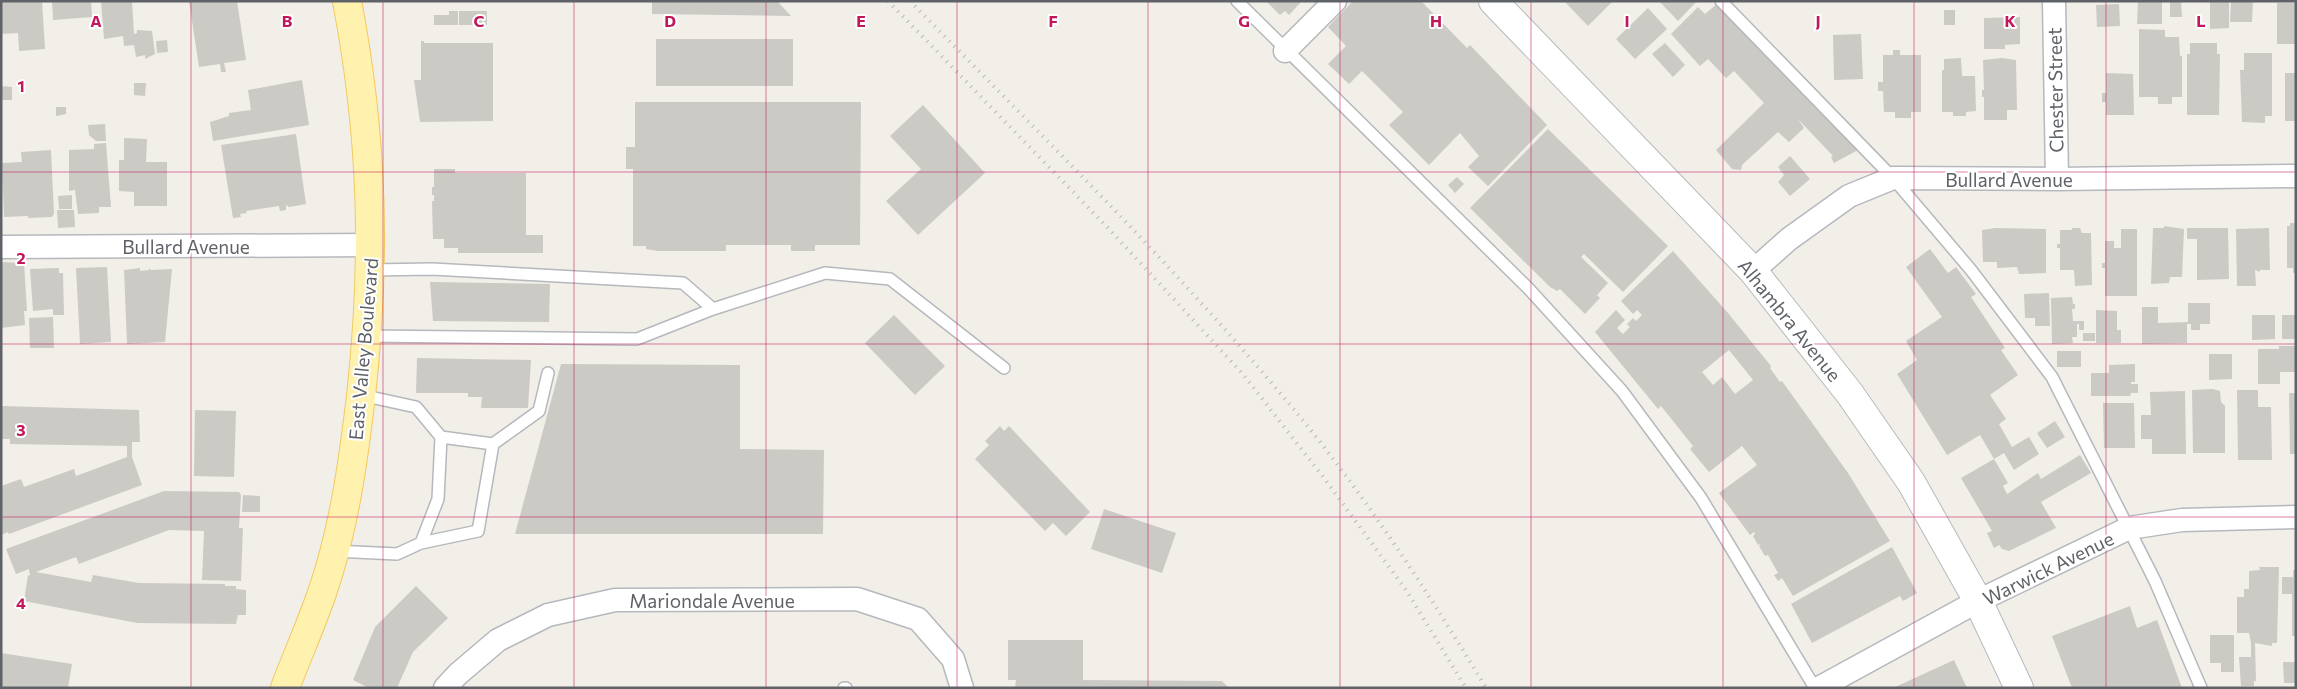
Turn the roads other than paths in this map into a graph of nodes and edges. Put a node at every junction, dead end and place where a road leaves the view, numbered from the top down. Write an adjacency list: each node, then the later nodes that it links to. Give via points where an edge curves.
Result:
1 (347, 1): 12 (main road, East Valley Boulevard, via 365,113 370,173)
2 (1237, 1): 7 (lane)
3 (1335, 1): 7 (street)
4 (1721, 1): 9 (lane)
5 (2054, 1): 10 (street, Chester Street)
6 (1495, 2): 13 (main road, Alhambra Avenue)
7 (1286, 51): 29 (lane, via 1522,281 1622,391 1701,498)
8 (2296, 176): 10 (street, Bullard Avenue)
9 (1893, 178): 10 (street, Bullard Avenue); 13 (street, Bullard Avenue, via 1849,196); 22 (lane, via 1971,270 2052,377)
10 (2057, 180)
11 (1, 247): 12 (street, Bullard Avenue)
12 (371, 258): 14 (lane, via 432,269 683,283); 15 (main road, East Valley Boulevard)
13 (1752, 271): 25 (main road, Alhambra Avenue, via 1850,394 1911,482)
14 (713, 310): 15 (lane, via 637,339); 16 (lane, via 825,273 890,279)
15 (367, 336): 18 (main road, East Valley Boulevard)
16 (1004, 368)
17 (548, 373): 20 (lane, via 539,411)
18 (361, 396): 19 (lane, via 416,406); 24 (main road, East Valley Boulevard, via 354,454)
19 (441, 437): 20 (lane); 23 (lane, via 438,499)
20 (493, 444): 23 (lane, via 478,531)
21 (2296, 517): 22 (street, Warwick Avenue, via 2182,520)
22 (2129, 528): 25 (street, Warwick Avenue); 32 (lane)
23 (421, 543): 24 (lane, via 397,554)
24 (334, 551): 26 (main road, East Valley Boulevard, via 322,592)
25 (1978, 601): 30 (street, Warwick Avenue); 31 (main road, Alhambra Avenue)
26 (285, 688)
27 (445, 688): 28 (street, Mariondale Avenue, via 498,640 548,615 606,602 857,599 918,619 953,659)
28 (962, 688)
29 (1815, 688)
30 (1819, 688)
31 (2019, 688)
32 (2201, 688)

